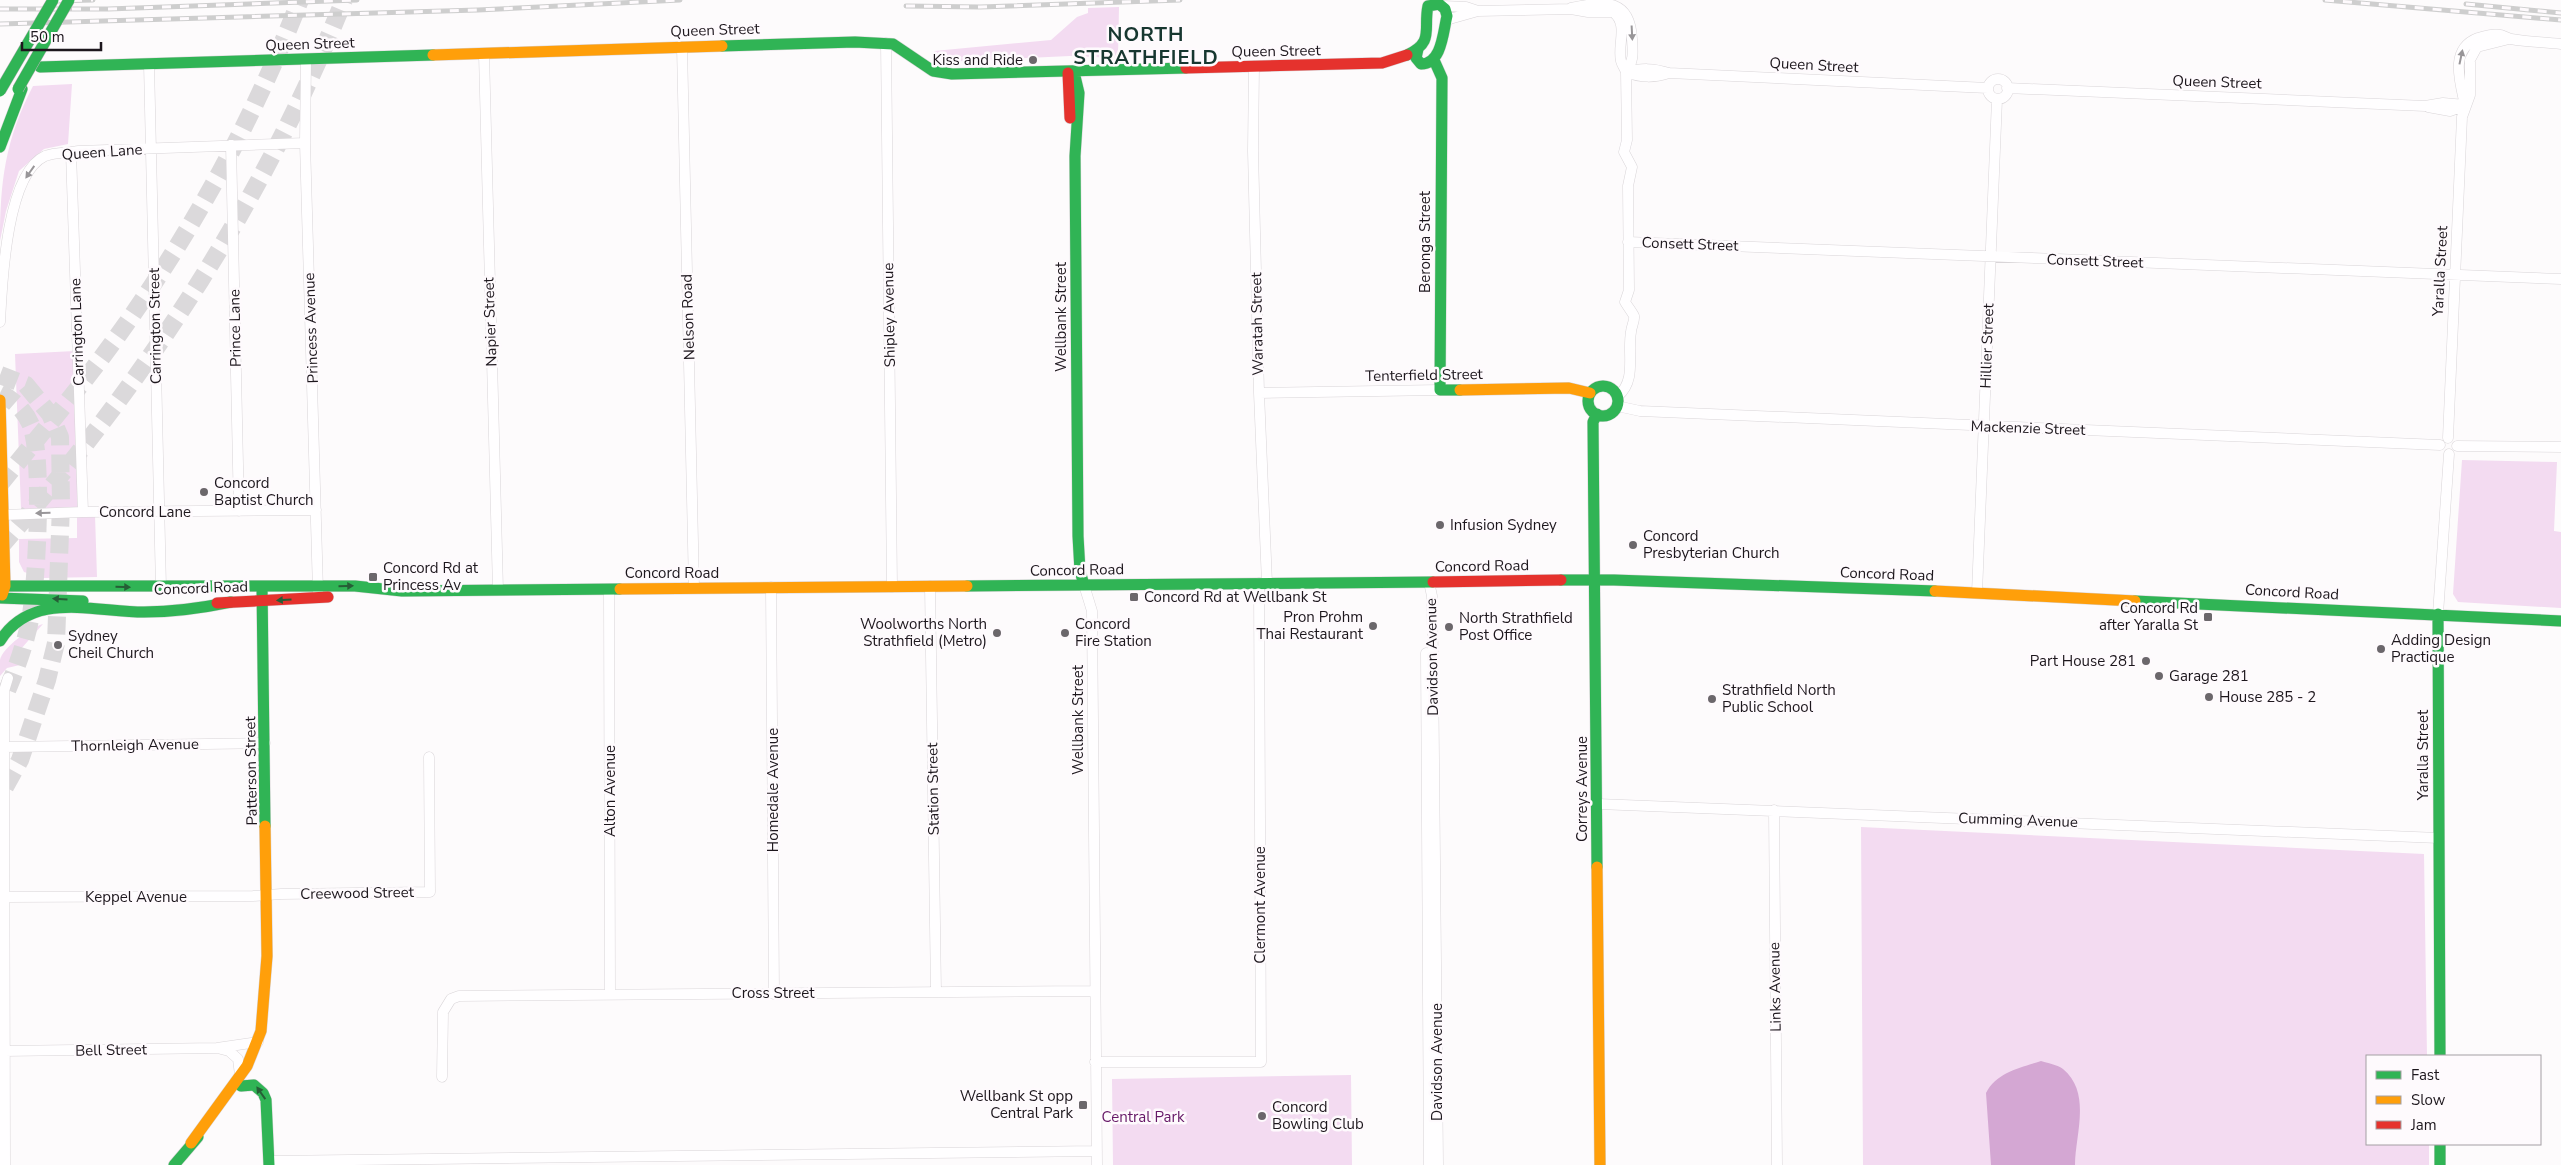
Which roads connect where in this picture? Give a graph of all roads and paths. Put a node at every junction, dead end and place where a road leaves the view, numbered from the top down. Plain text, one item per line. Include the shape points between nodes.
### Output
1 (53, 0) edge
2 (69, 0) edge
3 (1440, 4) edge
4 (1426, 5) edge
5 (1478, 11) junction
6 (1446, 20) junction
7 (886, 43) junction
8 (2561, 44) edge
9 (682, 47) junction
10 (1418, 49) junction
11 (484, 54) junction
12 (306, 59) junction
13 (1382, 63) junction
14 (1427, 63) junction
15 (149, 64) junction
16 (37, 65) junction
17 (1254, 66) junction
18 (1094, 71) junction
19 (1071, 72) junction
20 (1626, 72) junction
21 (1988, 88) junction
22 (2008, 88) junction
23 (20, 89) junction
24 (0, 91) edge
25 (1079, 93) junction
26 (1997, 99) junction
27 (2465, 105) junction
28 (0, 121) edge
29 (305, 143) junction
30 (231, 145) junction
31 (0, 147) edge
32 (150, 148) junction
33 (72, 152) junction
34 (1075, 156) junction
35 (1628, 242) junction
36 (1990, 257) junction
37 (2455, 276) junction
38 (2561, 279) edge
39 (0, 322) edge
40 (1440, 390) junction
41 (1259, 393) junction
42 (1590, 393) junction
43 (0, 400) edge
44 (1618, 401) junction
45 (1597, 414) junction
46 (1984, 426) junction
47 (2448, 438) junction
48 (2440, 445) junction
49 (2457, 446) junction
50 (2561, 447) edge
51 (2448, 454) junction
52 (316, 510) junction
53 (159, 511) junction
54 (239, 511) junction
55 (83, 512) junction
56 (3, 515) junction
57 (5, 571) junction
58 (1596, 580) junction
59 (1429, 582) junction
60 (1263, 583) junction
61 (1084, 584) junction
62 (22, 586) junction
63 (262, 586) junction
64 (930, 586) junction
65 (892, 587) junction
66 (161, 588) junction
67 (694, 588) junction
68 (771, 588) junction
69 (610, 589) junction
70 (498, 590) junction
71 (1, 592) edge
72 (318, 592) junction
73 (1977, 593) junction
74 (263, 601) junction
75 (231, 602) junction
76 (2438, 614) junction
77 (2561, 621) edge
78 (0, 641) edge
79 (8, 678) dead end
80 (265, 743) junction
81 (5, 746) junction
82 (428, 757) dead end
83 (1598, 804) junction
84 (1774, 810) junction
85 (2439, 838) junction
86 (267, 894) junction
87 (5, 897) junction
88 (268, 956) junction
89 (1095, 991) junction
90 (936, 992) junction
91 (610, 993) junction
92 (774, 994) junction
93 (2, 1002) edge
94 (258, 1042) junction
95 (217, 1048) junction
96 (4, 1051) junction
97 (2440, 1055) edge
98 (1095, 1062) junction
99 (442, 1077) dead end
100 (240, 1080) junction
101 (2, 1102) edge
102 (2440, 1145) edge
103 (1097, 1151) junction
104 (467, 1162) edge
105 (269, 1163) edge
106 (5, 1165) edge
107 (174, 1165) edge
108 (1097, 1165) edge
109 (1429, 1165) edge
110 (1438, 1165) edge
111 (1600, 1165) edge
112 (1777, 1165) edge
113 (2440, 1165) edge

1 - 24 main road, bridge
2 - 16 main road, bridge
3 - 4 main road
3 - 5 street via 1466,6
3 - 6 main road via 1447,12
4 - 10 main road via 1428,30
5 - 6 street
5 - 20 street via 1571,9 1617,16 1621,25 1621,61
6 - 14 main road via 1439,50
7 - 9 main road, Queen Street via 789,42
7 - 19 main road, Queen Street via 942,74
7 - 65 street, Shipley Avenue
8 - 27 street via 2509,39 2500,34 2469,42 2459,58
9 - 11 main road, Queen Street
9 - 67 street, Nelson Road
10 - 13 main road, Queen Street
10 - 14 main road, Beronga Street via 1416,58
11 - 12 main road, Queen Street
11 - 70 street, Napier Street
12 - 15 main road, Queen Street
12 - 29 street, Princess Avenue
13 - 14 main road, Queen Street via 1396,67
13 - 17 main road, Queen Street
14 - 40 main road, Beronga Street via 1440,67 1442,95
15 - 16 main road, Queen Street
15 - 32 street, Carrington Street
16 - 23 main road, bridge
17 - 18 main road, Queen Street
17 - 41 street, Waratah Street
18 - 19 main road, Queen Street
18 - 25 main road
19 - 25 main road, Wellbank Street
19 - 34 main road, Wellbank Street
20 - 21 street, Queen Street via 1656,69 1669,73
20 - 35 street via 1627,140 1624,152 1632,167 1628,186
21 - 22 street via 1993,80 1999,79
21 - 26 street via 1989,94
22 - 26 street via 2005,96
22 - 27 street, Queen Street via 2425,106 2450,112
23 - 28 main road
23 - 31 main road
25 - 34 main road, Wellbank Street
26 - 36 street, Hillier Street
27 - 37 street, Yaralla Street
29 - 30 street, Queen Lane
29 - 52 street, Princess Avenue
30 - 32 street, Queen Lane
30 - 54 street, Prince Lane
32 - 33 street, Queen Lane
32 - 53 street, Carrington Street
33 -> 39 street, Queen Lane via 45,156 32,167 20,188 5,254
33 - 55 street, Carrington Lane
34 - 61 main road, Wellbank Street via 1078,536
35 - 36 street, Consett Street
35 - 44 street via 1625,302 1634,320 1630,332 1627,386
36 - 37 street, Consett Street
36 - 46 street, Hillier Street
37 - 38 street, Consett Street
37 - 47 street, Yaralla Street
40 - 41 street, Tenterfield Street
40 - 42 main road, Tenterfield Street via 1569,388
41 - 60 street, Waratah Street
42 - 44 main road via 1602,385 1612,388
42 - 45 main road via 1590,408
43 - 56 main road
44 - 45 main road via 1611,414
44 - 46 street, Mackenzie Street via 1640,412
45 - 58 main road, Correys Avenue via 1594,422
46 - 48 street, Mackenzie Street
46 - 73 street, Hillier Street
47 - 48 street
47 - 49 street
48 - 51 street via 2442,452
49 - 50 street
49 - 51 street
51 - 76 street, Yaralla Street
52 - 54 street, Concord Lane
52 - 72 street, Princess Avenue
53 - 54 street, Concord Lane
53 - 55 street, Concord Lane
53 - 66 street, Carrington Street
55 -> 56 street, Concord Lane
56 - 57 main road
57 - 62 main road via 14,584
57 - 71 main road
58 - 59 main road, Concord Road
58 - 73 main road, Concord Road
58 - 83 main road, Correys Avenue
59 - 60 main road, Concord Road
59 - 109 street, Davidson Avenue via 1426,730
59 - 110 street, Davidson Avenue via 1433,651
60 - 61 main road, Concord Road
60 - 98 street, Clermont Avenue via 1261,1062
61 - 64 main road, Concord Road
61 - 89 street, Wellbank Street via 1092,611
62 -> 66 main road, Concord Road
62 - 71 main road, Concord Road
63 - 66 main road, Concord Road
63 - 72 main road, Concord Road
63 - 74 main road, Patterson Street
64 - 65 main road, Concord Road
64 - 90 street, Station Street
65 - 68 main road, Concord Road
67 - 68 main road, Concord Road
67 - 69 main road, Concord Road
68 - 92 street, Homedale Avenue
69 - 70 main road, Concord Road
69 - 91 street, Alton Avenue
70 - 72 main road, Concord Road via 402,591 355,586
75 -> 71 main road, Concord Road via 132,605
72 -> 74 main road, Concord Road
73 - 76 main road, Concord Road
74 - 75 main road, Concord Road
74 - 80 main road, Patterson Street
75 - 78 main road via 163,612 37,611 17,619
76 - 77 main road, Concord Road
76 - 85 main road, Yaralla Street
79 - 81 street via 4,691
80 - 81 street, Thornleigh Avenue
80 - 86 main road, Patterson Street
81 - 87 street
82 - 86 street, Creewood Street via 430,892
83 - 84 street, Cumming Avenue
83 - 111 main road, Correys Avenue
84 - 85 street, Cumming Avenue
84 - 112 street, Links Avenue
85 - 97 main road, Yaralla Street
86 - 87 street, Keppel Avenue
86 - 88 main road, Patterson Street
87 - 93 street
88 - 94 main road, Patterson Street via 264,1015
88 - 100 main road, Patterson Street via 272,988 268,1037 260,1059
89 - 90 street, Cross Street
89 - 98 street, Wellbank Street
90 - 92 street, Cross Street
91 - 92 street, Cross Street
91 - 99 street, Cross Street via 459,996 451,999 443,1012
93 - 96 street
94 - 95 street, Bell Street
94 - 100 main road, Patterson Street
95 - 96 street, Bell Street
95 - 100 street, Bell Street via 229,1051 238,1059
96 - 101 street
98 - 103 street, Wellbank Street
105 -> 100 main road via 268,1109 259,1088
100 - 107 main road
101 - 106 street
102 - 113 main road
103 - 104 street
103 - 108 street, Wellbank Street
104 - 105 street

